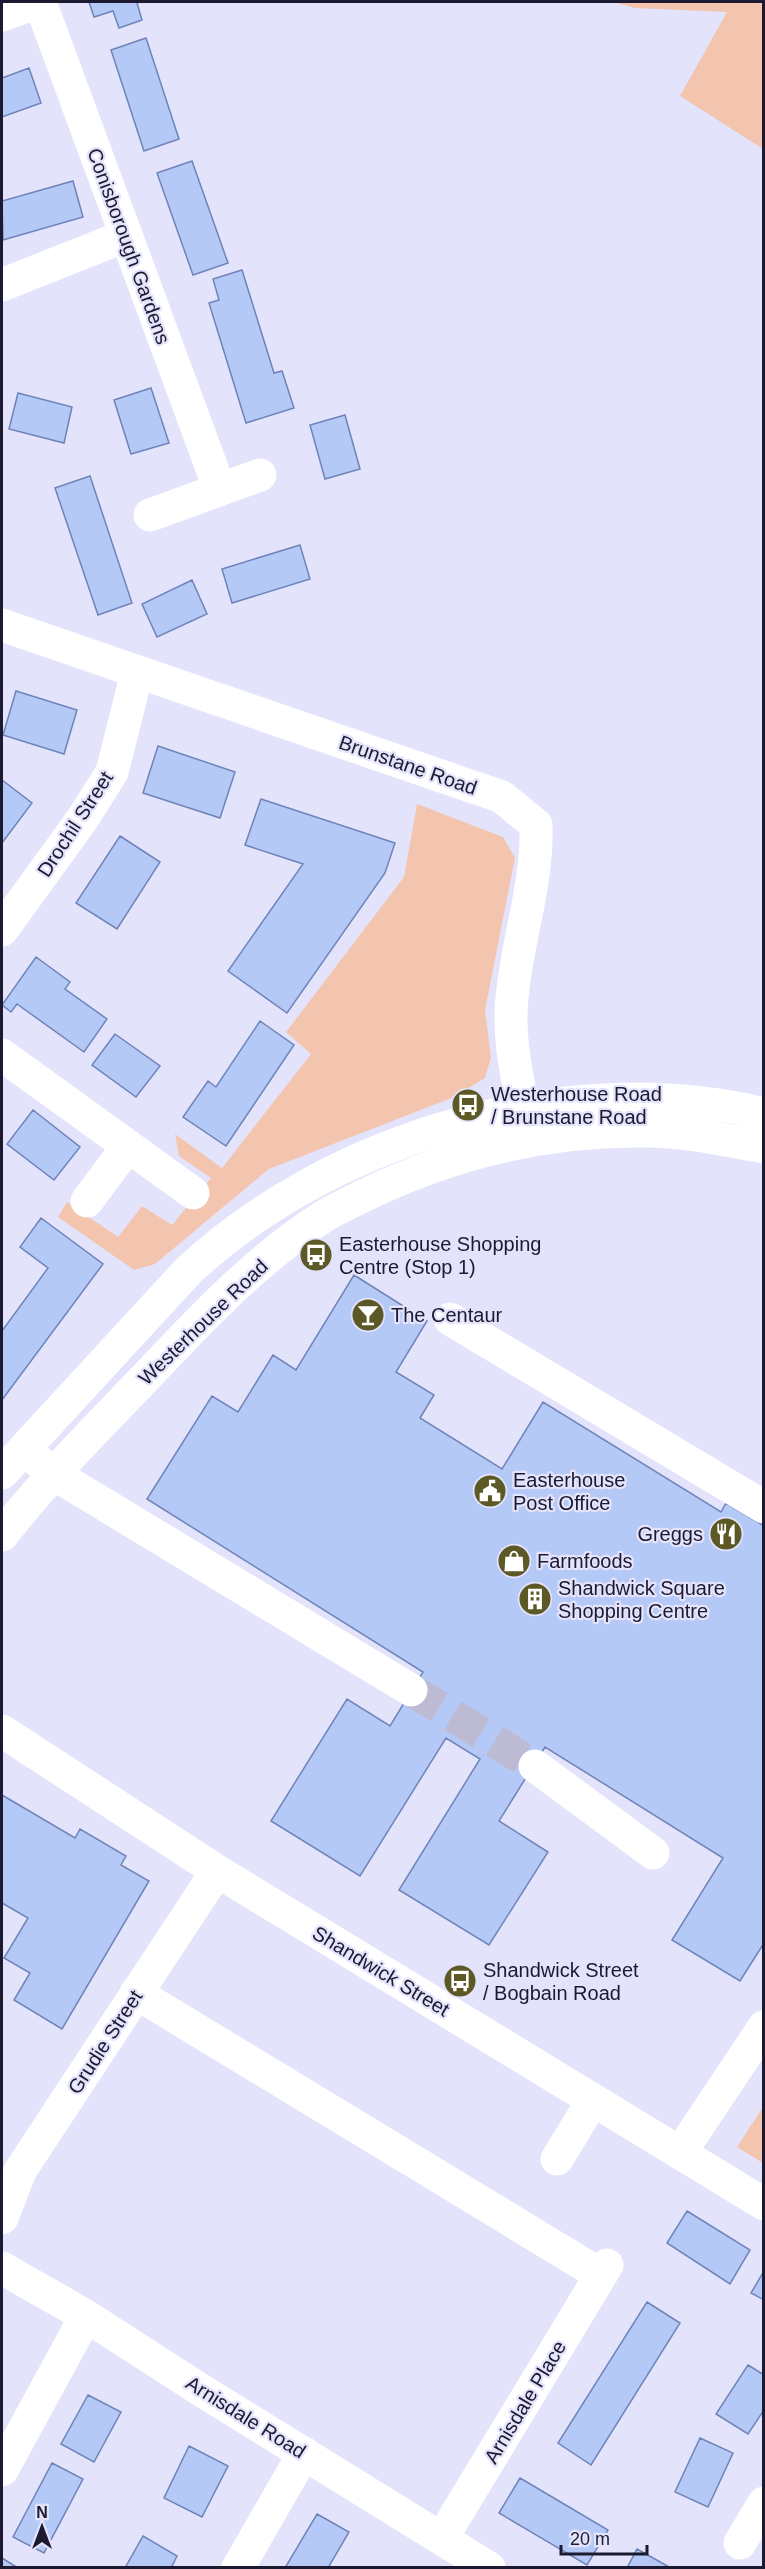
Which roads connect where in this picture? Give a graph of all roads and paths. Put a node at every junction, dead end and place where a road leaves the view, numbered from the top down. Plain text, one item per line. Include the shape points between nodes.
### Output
1 (39, 2) edge
2 (2, 15) edge
3 (125, 236) junction
4 (2, 285) edge
5 (260, 475) dead end
6 (220, 490) junction
7 (150, 515) dead end
8 (2, 625) edge
9 (137, 673) junction
10 (2, 930) edge
11 (2, 1055) edge
12 (523, 1108) junction
13 (764, 1114) edge
14 (128, 1146) junction
15 (764, 1147) edge
16 (194, 1193) dead end
17 (87, 1201) dead end
18 (450, 1318) dead end
19 (25, 1449) junction
20 (2, 1473) edge
21 (54, 1474) junction
22 (764, 1507) edge
23 (6, 1518) edge
24 (411, 1690) tunnel mouth
25 (2, 1731) edge
26 (535, 1766) tunnel mouth
27 (653, 1853) dead end
28 (217, 1871) junction
29 (136, 1993) junction
30 (764, 2027) edge
31 (593, 2100) junction
32 (680, 2153) junction
33 (556, 2159) dead end
34 (11, 2164) edge
35 (764, 2204) edge
36 (2, 2218) edge
37 (2, 2268) edge
38 (86, 2316) junction
39 (304, 2453) junction
40 (2, 2470) edge
41 (764, 2503) edge
42 (442, 2538) junction
43 (740, 2543) dead end
44 (238, 2568) edge
45 (489, 2568) edge

1 - 2 street
1 - 3 street, Conisborough Gardens
3 - 4 street
3 - 6 street, Conisborough Gardens
5 - 6 street
6 - 7 street
8 - 9 street, Brunstane Road
9 - 10 street, Drochil Street via 112,772
9 - 12 street, Brunstane Road via 502,797 536,825 536,866 512,998 511,1041
11 - 14 street
12 - 13 street, Westerhouse Road via 591,1100 667,1099
12 - 19 street, Westerhouse Road via 418,1136 351,1162 280,1199 188,1271
14 - 16 street
14 - 17 street
15 - 21 street, Westerhouse Road via 647,1131 604,1132 506,1143 405,1176 327,1214 259,1265 219,1300
18 - 22 street
19 - 20 street, Westerhouse Road
19 - 21 street
21 - 23 street, Westerhouse Road
21 - 24 street
25 - 28 street, Shandwick Street
26 - 27 street
28 - 29 street, Grudie Street
28 - 31 street, Shandwick Street
29 - 34 street, Grudie Street
29 - 42 street, Arnisdale Place via 604,2270
30 - 32 street
31 - 32 street, Shandwick Street
31 - 33 street
32 - 35 street, Shandwick Street
34 - 36 street, Grudie Street
37 - 38 street, Arnisdale Road
38 - 39 street, Arnisdale Road
38 - 40 street
39 - 42 street, Arnisdale Road
39 - 44 street
41 - 43 street
42 - 45 street, Arnisdale Road

